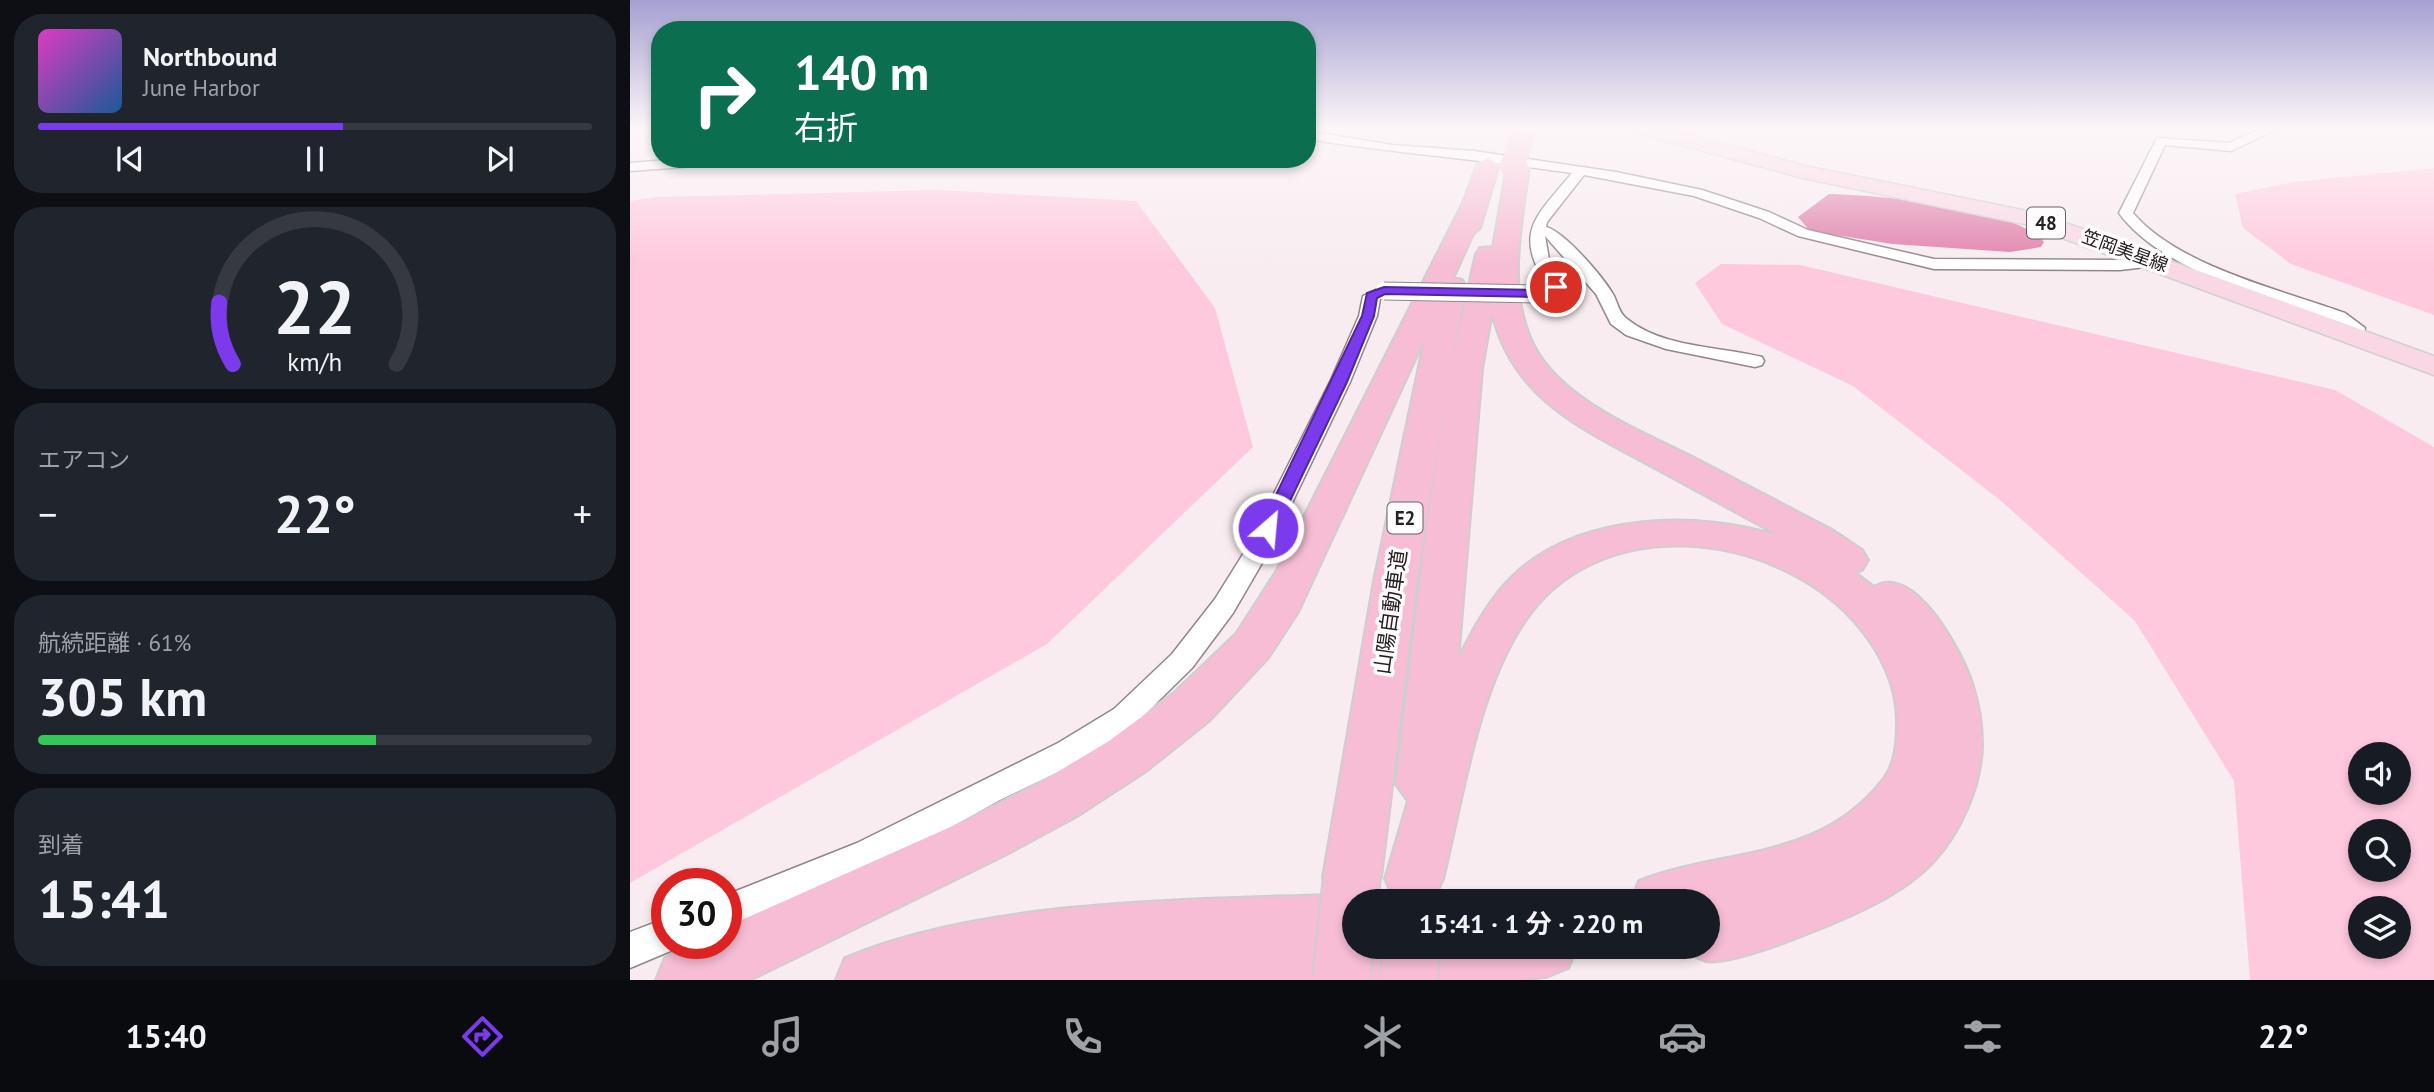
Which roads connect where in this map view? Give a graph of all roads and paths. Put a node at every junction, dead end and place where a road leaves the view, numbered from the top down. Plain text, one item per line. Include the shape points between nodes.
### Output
1 (1497, 175) edge
2 (1500, 175) edge
3 (1503, 175) edge
4 (1506, 175) edge
5 (1578, 175) edge
6 (1601, 175) edge
7 (1817, 175) edge
8 (2145, 175) edge
9 (1536, 229) junction
10 (2154, 261) junction
11 (2355, 337) junction
12 (1755, 361) dead end
13 (2434, 366) edge
14 (1354, 889) edge
15 (1414, 889) edge
16 (1414, 889) edge
17 (1715, 889) edge
18 (1342, 902) edge
19 (742, 906) edge
20 (1720, 930) edge
21 (651, 941) edge
22 (630, 950) edge
23 (1344, 959) edge
24 (1384, 959) edge
25 (1410, 959) edge
26 (687, 980) edge
27 (867, 980) edge
28 (1017, 980) edge
29 (1341, 980) edge
30 (1409, 980) edge

1 - 26 highway via 1296,575 1254,644 1183,716 1103,776 991,836
2 - 14 highway, 山陽自動車道 / E2 via 1433,368 1404,526
3 - 15 highway, E2 via 1466,369 1445,540
4 - 20 highway via 1507,317 1524,358 1555,392 1587,417 1818,539 1860,569 1908,614 1928,640 1953,690 1959,735 1944,799 1915,843 1860,881 1801,908
5 - 9 street
6 - 10 street via 1697,193 1803,233 1909,260 1959,266
7 - 10 main road, 笠岡美星線 / 48 via 1999,210
8 - 11 street via 2126,213 2132,225 2183,257 2339,317 2356,328
9 - 12 street via 1552,234 1604,294 1620,323 1672,344
9 - 19 street, bridge via 1542,265 1556,287 1550,292 1384,291 1372,296 1340,382 1257,551 1182,661 1124,717 1069,752 869,854
10 - 11 main road, 笠岡美星線 / 48
11 - 13 main road, 笠岡美星線 / 48
16 - 17 highway via 1459,721 1493,630 1528,586 1576,555 1644,535 1696,534 1765,546 1805,561 1843,585 1875,614 1900,648 1916,688 1924,734 1913,777 1883,818 1840,849 1784,874
18 - 27 highway via 1213,927 1066,939 915,965
21 - 22 street
23 - 29 highway, 山陽自動車道 / E2, bridge
24 - 28 highway via 1056,971
25 - 30 highway, bridge

